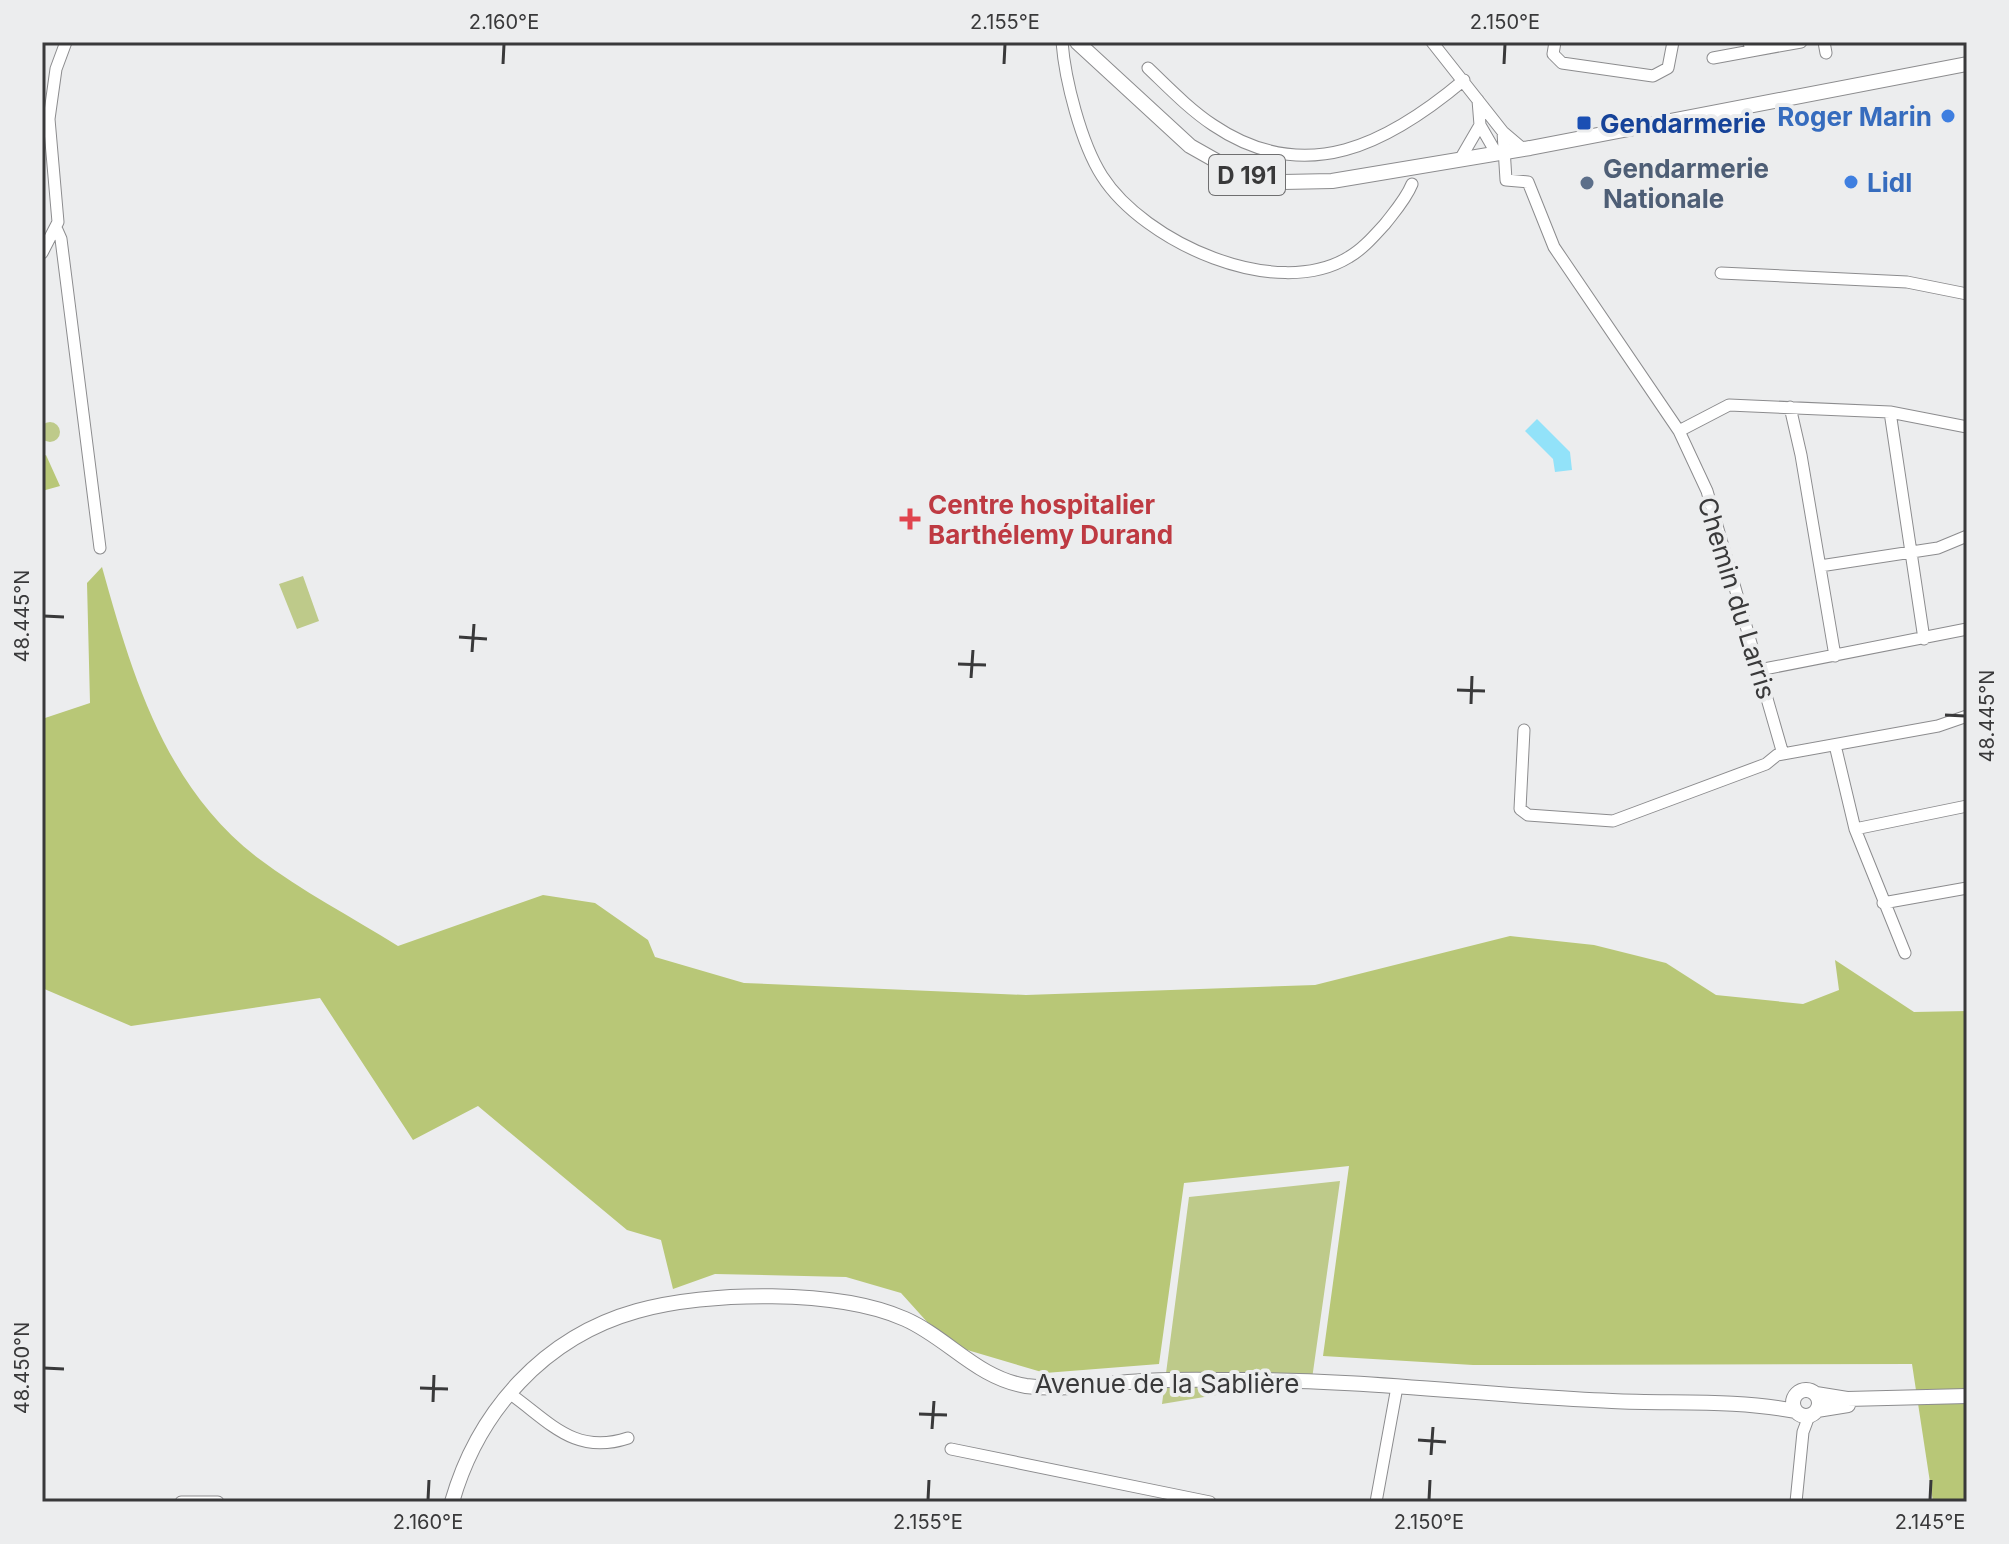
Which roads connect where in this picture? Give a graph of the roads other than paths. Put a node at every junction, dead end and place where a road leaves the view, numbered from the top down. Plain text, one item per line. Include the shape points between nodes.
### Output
1 (66, 42) edge
2 (1062, 42) edge
3 (1077, 42) edge
4 (1432, 42) edge
5 (1555, 42) edge
6 (1673, 42) edge
7 (1801, 42) edge
8 (1750, 47) edge
9 (1713, 58) dead end
10 (1967, 64) edge
11 (1148, 68) dead end
12 (1936, 69) junction
13 (1967, 73) edge
14 (1464, 80) junction
15 (1478, 99) junction
16 (1480, 125) junction
17 (1503, 132) junction
18 (1523, 149) junction
19 (1500, 151) junction
20 (1462, 156) junction
21 (1412, 184) dead end
22 (57, 230) junction
23 (42, 253) edge
24 (1721, 273) dead end
25 (1967, 294) edge
26 (1790, 407) junction
27 (1890, 412) junction
28 (1967, 427) edge
29 (1679, 431) junction
30 (1967, 536) edge
31 (100, 548) dead end
32 (1910, 552) junction
33 (1820, 566) junction
34 (1967, 629) edge
35 (1924, 639) junction
36 (1835, 656) junction
37 (1759, 670) junction
38 (1967, 716) edge
39 (1524, 730) dead end
40 (1835, 745) junction
41 (1783, 754) junction
42 (1967, 806) edge
43 (1855, 829) junction
44 (1967, 888) edge
45 (1883, 903) junction
46 (1905, 953) dead end
47 (1397, 1387) junction
48 (509, 1393) junction
49 (1816, 1394) junction
50 (1967, 1396) edge
51 (1967, 1404) edge
52 (1803, 1409) junction
53 (628, 1438) dead end
54 (951, 1449) dead end
55 (181, 1502) edge
56 (218, 1502) edge
57 (452, 1502) edge
58 (1210, 1502) edge
59 (1376, 1502) edge
60 (1796, 1502) edge

1 - 22 street via 49,119
2 - 21 street via 1072,96 1101,175 1175,242 1212,258 1276,272 1328,266 1368,243
3 - 20 main road, D 191 via 1190,146 1236,172 1260,179 1332,181
4 - 14 street
5 - 6 street via 1553,54 1562,63 1653,76 1668,68
7 - 8 street
8 - 9 street
10 - 12 main road, D 191
11 - 14 street via 1193,111 1237,139 1265,149 1314,154 1380,140 1422,115
12 - 13 street
12 - 18 main road, D 191
14 - 15 street
15 - 16 street
15 - 17 street
16 - 19 street
16 - 20 street
17 - 18 street
17 - 19 street
18 - 19 main road, D 191
19 - 20 main road, D 191
19 - 29 street, Chemin du Larris via 1506,180 1528,182 1554,247
22 - 23 street
22 - 31 street
24 - 25 street via 1907,282
26 - 27 street
26 - 29 street via 1729,405
26 - 33 street
27 - 28 street
27 - 32 street
29 - 37 street, Chemin du Larris via 1709,498
30 - 32 street
32 - 33 street
32 - 35 street
33 - 36 street
34 - 35 street
35 - 36 street
36 - 37 street
37 - 41 street, Chemin du Larris
38 - 40 street
39 - 41 street via 1520,809 1528,815 1603,823
40 - 41 street
40 - 43 street
42 - 43 street
43 - 45 street
44 - 45 street
45 - 46 street
47 - 48 main road, Avenue de la Sablière via 1265,1379 1024,1385 975,1367 903,1318 838,1303 758,1296 676,1302 613,1319 551,1353
47 - 52 main road, Avenue de la Sablière
47 - 59 street
48 - 53 street via 560,1433 607,1445
48 - 57 main road, Avenue de la Sablière via 472,1446
49 - 50 main road via 1847,1399
49 - 52 main road via 1819,1402
49 - 52 main road via 1804,1389
51 - 52 main road
52 - 60 street
54 - 58 street
55 - 56 street

